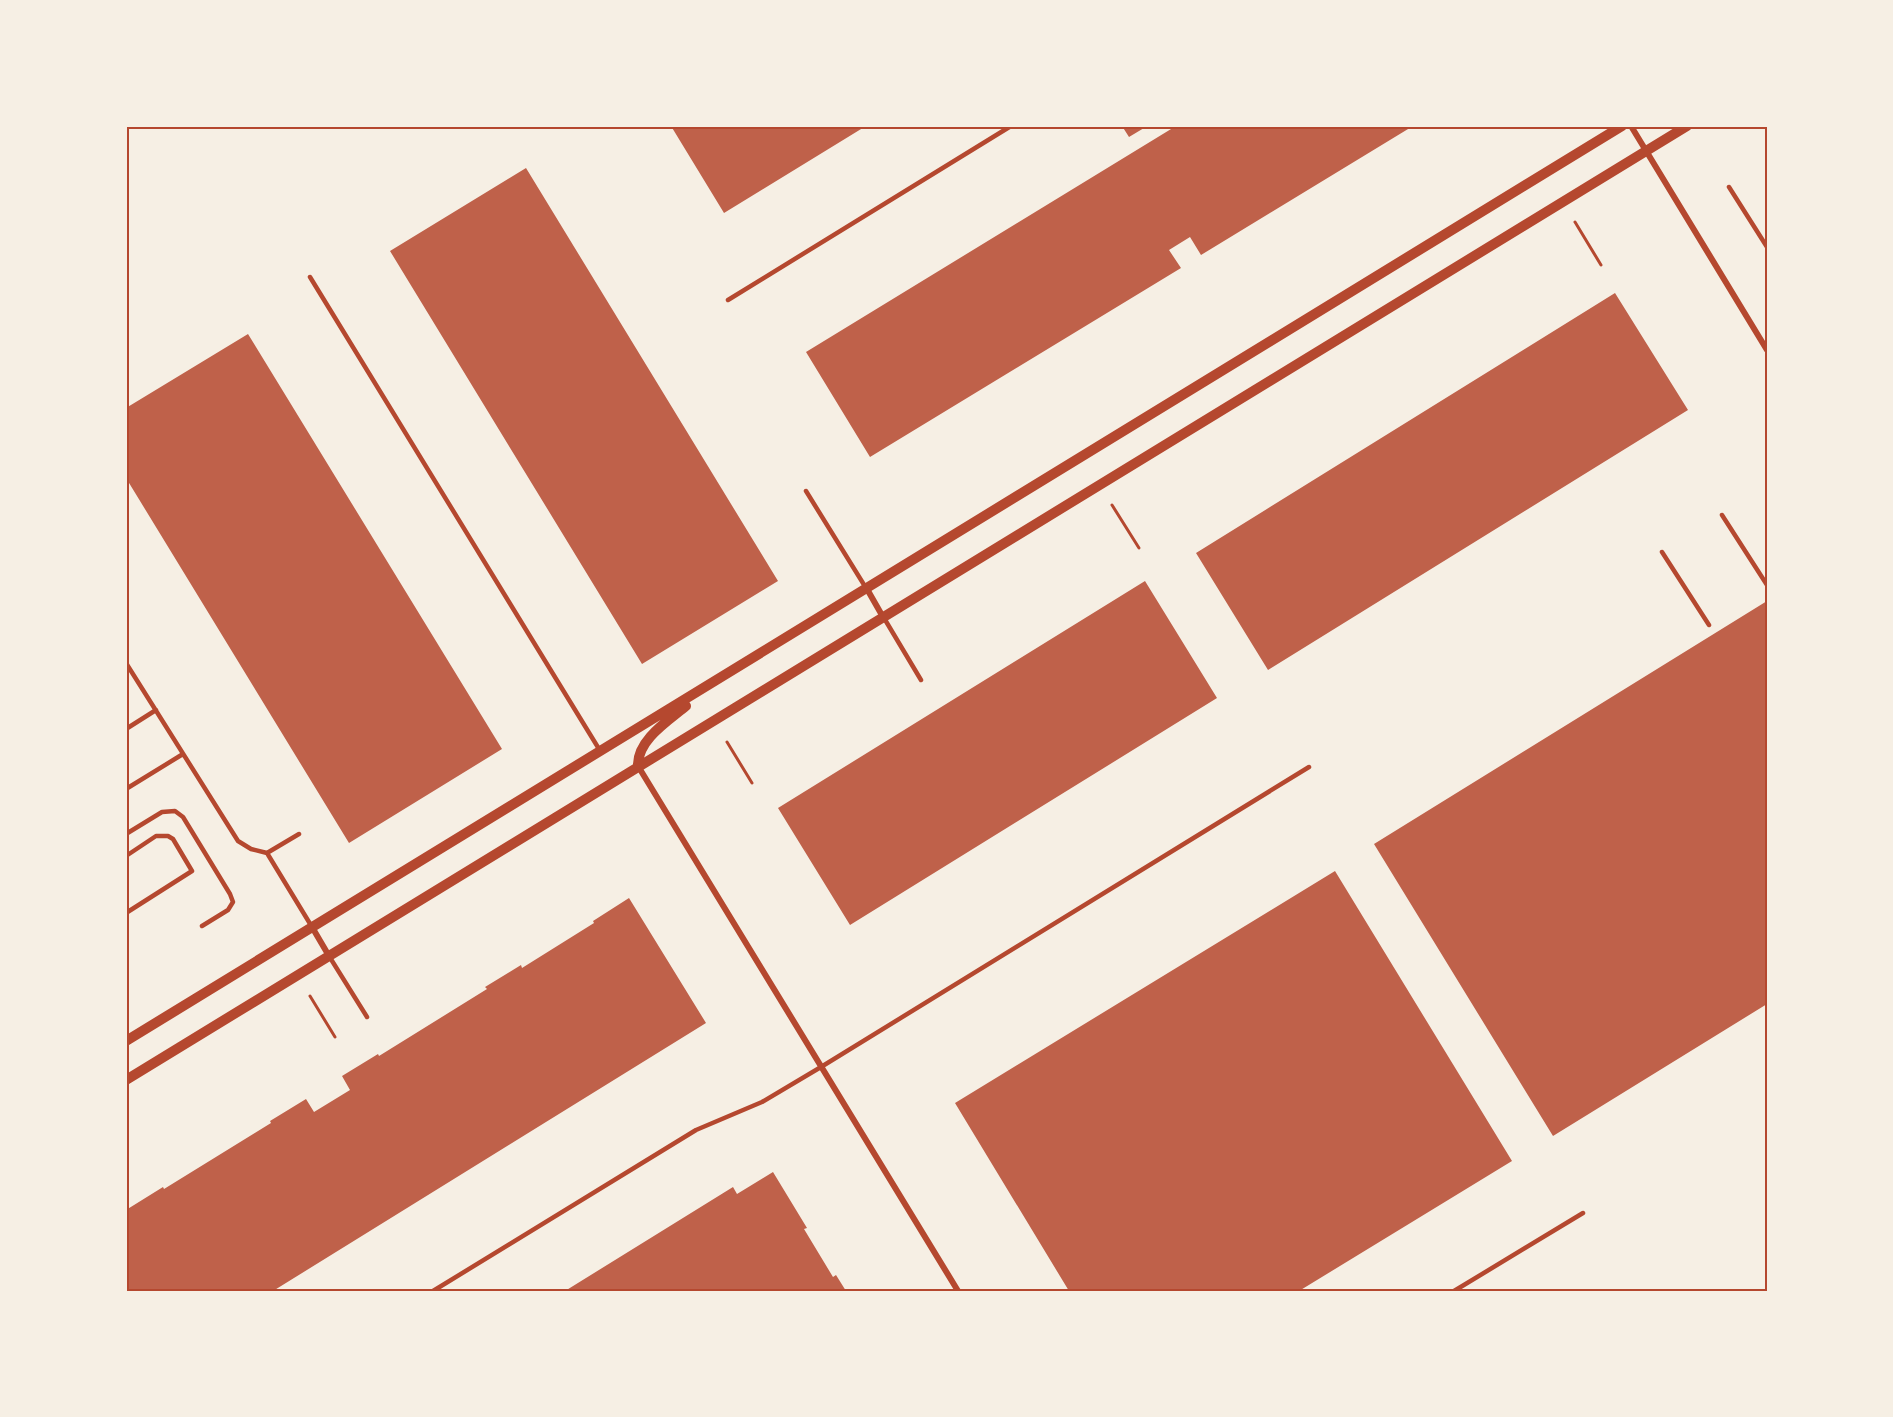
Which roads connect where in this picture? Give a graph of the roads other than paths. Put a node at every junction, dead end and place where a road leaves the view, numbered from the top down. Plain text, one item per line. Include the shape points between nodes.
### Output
1 (1011, 126) edge
2 (1622, 126) edge
3 (1631, 126) edge
4 (1687, 126) edge
5 (1646, 151) junction
6 (1729, 187) dead end
7 (1767, 247) edge
8 (310, 277) dead end
9 (728, 300) dead end
10 (1767, 350) edge
11 (806, 491) dead end
12 (1722, 515) dead end
13 (1662, 552) dead end
14 (1767, 585) edge
15 (867, 589) junction
16 (883, 617) junction
17 (1709, 625) dead end
18 (126, 663) edge
19 (921, 680) dead end
20 (711, 685) junction
21 (156, 710) junction
22 (126, 729) edge
23 (601, 752) junction
24 (183, 754) junction
25 (638, 766) junction
26 (1309, 767) dead end
27 (126, 789) edge
28 (126, 834) edge
29 (299, 834) dead end
30 (267, 853) junction
31 (126, 856) edge
32 (126, 913) edge
33 (202, 926) dead end
34 (312, 927) junction
35 (329, 956) junction
36 (367, 1017) dead end
37 (126, 1041) edge
38 (821, 1067) junction
39 (126, 1080) edge
40 (1582, 1213) dead end
41 (432, 1291) edge
42 (958, 1291) edge
43 (1454, 1291) edge

1 - 9 lane
2 - 15 street
3 - 5 street
4 - 5 street
5 - 10 street
5 - 16 street
6 - 7 lane
8 - 23 lane
11 - 15 lane
12 - 14 lane
13 - 17 lane
15 - 16 street
15 - 20 street
16 - 19 lane
16 - 25 street
18 - 21 lane
20 - 23 street
20 - 25 street via 649,739 640,752
21 - 22 lane
21 - 24 lane
23 - 34 street
24 - 27 lane
24 - 30 lane via 238,841
25 - 35 street
25 - 38 street
26 - 38 lane
28 - 33 lane via 162,812 175,811 183,817 233,902 228,910
29 - 30 lane
30 - 34 lane
31 - 32 lane via 156,836 168,836 192,872
34 - 35 street
34 - 37 street
35 - 36 lane
35 - 39 street
38 - 41 lane via 762,1102 696,1130
38 - 42 street
40 - 43 lane

